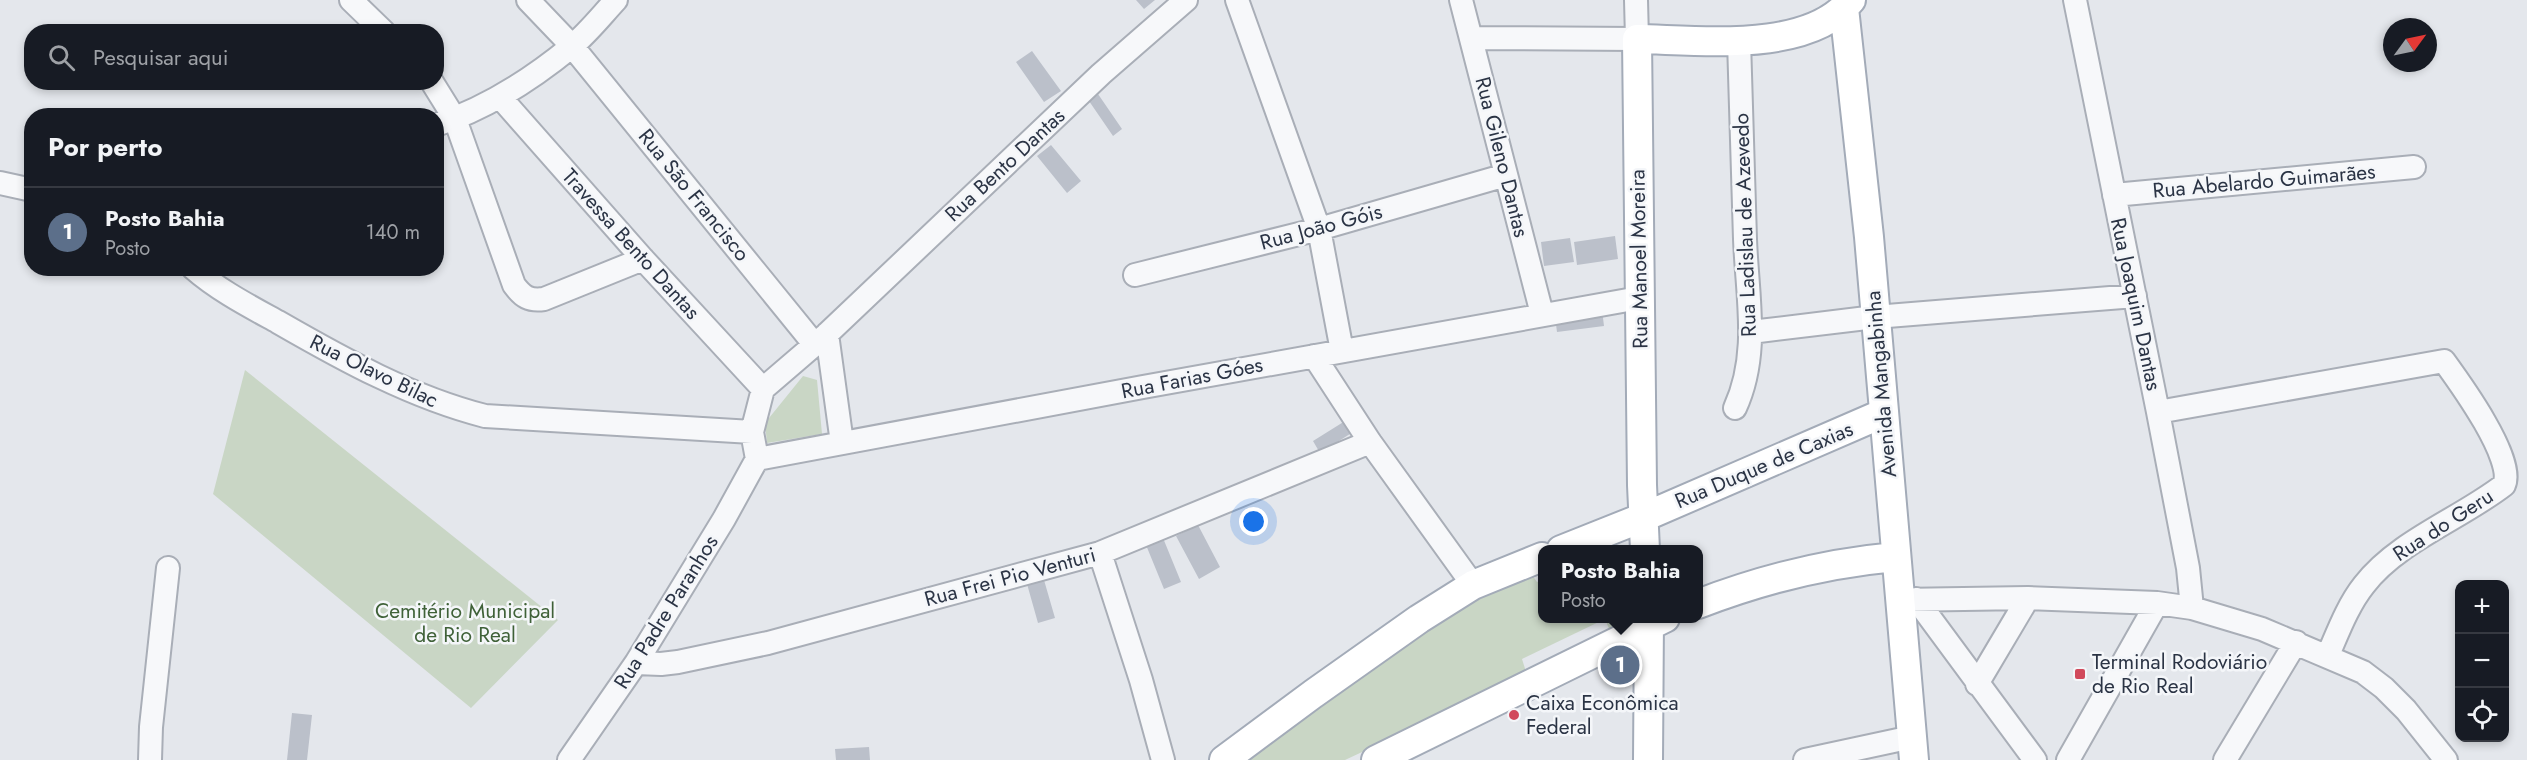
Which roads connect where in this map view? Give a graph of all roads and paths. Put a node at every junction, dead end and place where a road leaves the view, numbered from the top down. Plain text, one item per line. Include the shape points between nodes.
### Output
1 (351, 0) edge
2 (528, 0) edge
3 (616, 0) edge
4 (1186, 0) edge
5 (1237, 0) edge
6 (1461, 0) edge
7 (1636, 0) edge
8 (2075, 0) edge
9 (1847, 4) edge
10 (376, 24) edge
11 (1472, 38) junction
12 (1637, 39) junction
13 (1739, 41) junction
14 (572, 46) junction
15 (435, 90) edge
16 (500, 97) junction
17 (441, 108) edge
18 (446, 122) edge
19 (2415, 167) dead end
20 (1506, 175) junction
21 (0, 183) edge
22 (24, 188) edge
23 (2114, 195) junction
24 (1319, 229) junction
25 (643, 259) junction
26 (1135, 275) dead end
27 (205, 276) edge
28 (2135, 296) junction
29 (1639, 298) junction
30 (1542, 314) junction
31 (1875, 317) junction
32 (1751, 332) junction
33 (821, 339) junction
34 (1342, 351) junction
35 (1314, 356) junction
36 (763, 389) junction
37 (1735, 408) dead end
38 (2158, 412) junction
39 (1884, 413) junction
40 (752, 432) junction
41 (1370, 442) junction
42 (842, 443) junction
43 (758, 459) junction
44 (1644, 518) junction
45 (1572, 545) edge
46 (1645, 545) edge
47 (1100, 553) junction
48 (1895, 557) junction
49 (1538, 559) edge
50 (168, 568) dead end
51 (1473, 585) junction
52 (2028, 597) junction
53 (1908, 599) junction
54 (1703, 603) edge
55 (2157, 603) junction
56 (2192, 608) junction
57 (1650, 623) edge
58 (1654, 623) edge
59 (2296, 642) junction
60 (2328, 655) junction
61 (636, 663) junction
62 (1977, 684) junction
63 (1913, 748) edge
64 (150, 760) edge
65 (569, 760) edge
66 (1163, 760) edge
67 (1224, 760) edge
68 (1376, 760) edge
69 (1648, 760) edge
70 (1805, 760) edge
71 (2036, 760) edge
72 (2068, 760) edge
73 (2226, 760) edge
74 (2446, 760) edge

1 - 10 street
2 - 14 street, Rua São Francisco
3 - 14 street
4 - 33 street, Rua Bento Dantas via 1101,74
5 - 24 street
6 - 11 street, Rua Gileno Dantas
7 - 12 street, Rua Manoel Moreira
8 - 23 street, Rua Joaquim Dantas
9 - 13 main road via 1822,22 1789,35
9 - 31 main road, Avenida Mangabinha
11 - 12 street
11 - 20 street, Rua Gileno Dantas
12 - 13 main road
12 - 29 main road, Rua Manoel Moreira
13 - 32 street, Rua Ladislau de Azevedo
14 - 16 street
14 - 33 street, Rua São Francisco
15 - 17 street
16 - 18 street
16 - 25 street, Travessa Bento Dantas
18 - 25 street via 522,296 544,299
19 - 23 street, Rua Abelardo Guimarães
20 - 24 street, Rua João Góis
20 - 30 street, Rua Gileno Dantas
21 - 22 street
23 - 28 street, Rua Joaquim Dantas
24 - 26 street, Rua João Góis
24 - 34 street
25 - 36 street, Travessa Bento Dantas
27 - 40 street, Rua Olavo Bilac via 326,350 412,393 450,407 485,416
28 - 31 street
28 - 38 street, Rua Joaquim Dantas
29 - 30 street, Rua Farias Góes
29 - 44 main road, Rua Manoel Moreira
30 - 34 street, Rua Farias Góes
31 - 32 street
31 - 39 main road, Avenida Mangabinha
32 - 37 street, Rua Ladislau de Azevedo via 1747,369
33 - 36 street, Rua Bento Dantas
33 - 42 street
34 - 35 street, Rua Farias Góes
35 - 41 street
35 - 42 street, Rua Farias Góes
36 - 40 street
38 - 56 street, Rua Joaquim Dantas
38 - 60 street, Rua do Geru via 2444,361 2463,387 2495,445 2506,472 2504,485 2379,569 2363,585
39 - 44 main road, Rua Duque de Caxias
39 - 48 main road, Avenida Mangabinha
40 - 43 street
41 - 47 street, Rua Frei Pio Venturi
41 - 51 street
42 - 43 street, Rua Farias Góes
43 - 61 street, Rua Padre Paranhos
44 - 45 main road, Rua Duque de Caxias
44 - 46 main road, Rua Manoel Moreira
47 - 61 street, Rua Frei Pio Venturi via 768,643 678,662
47 - 66 street
48 - 53 main road, Avenida Mangabinha
48 - 54 main road via 1827,567
49 - 51 main road
50 - 64 street
51 - 67 main road via 1332,680
52 - 53 street
52 - 55 street
52 - 62 street
53 - 62 street
53 - 63 main road, Avenida Mangabinha
55 - 56 street
55 - 72 street
56 - 59 street
57 - 68 main road
58 - 69 main road
59 - 60 street
59 - 73 street
60 - 74 street via 2363,672 2384,688
61 - 65 street, Rua Padre Paranhos
62 - 71 street
63 - 70 street

